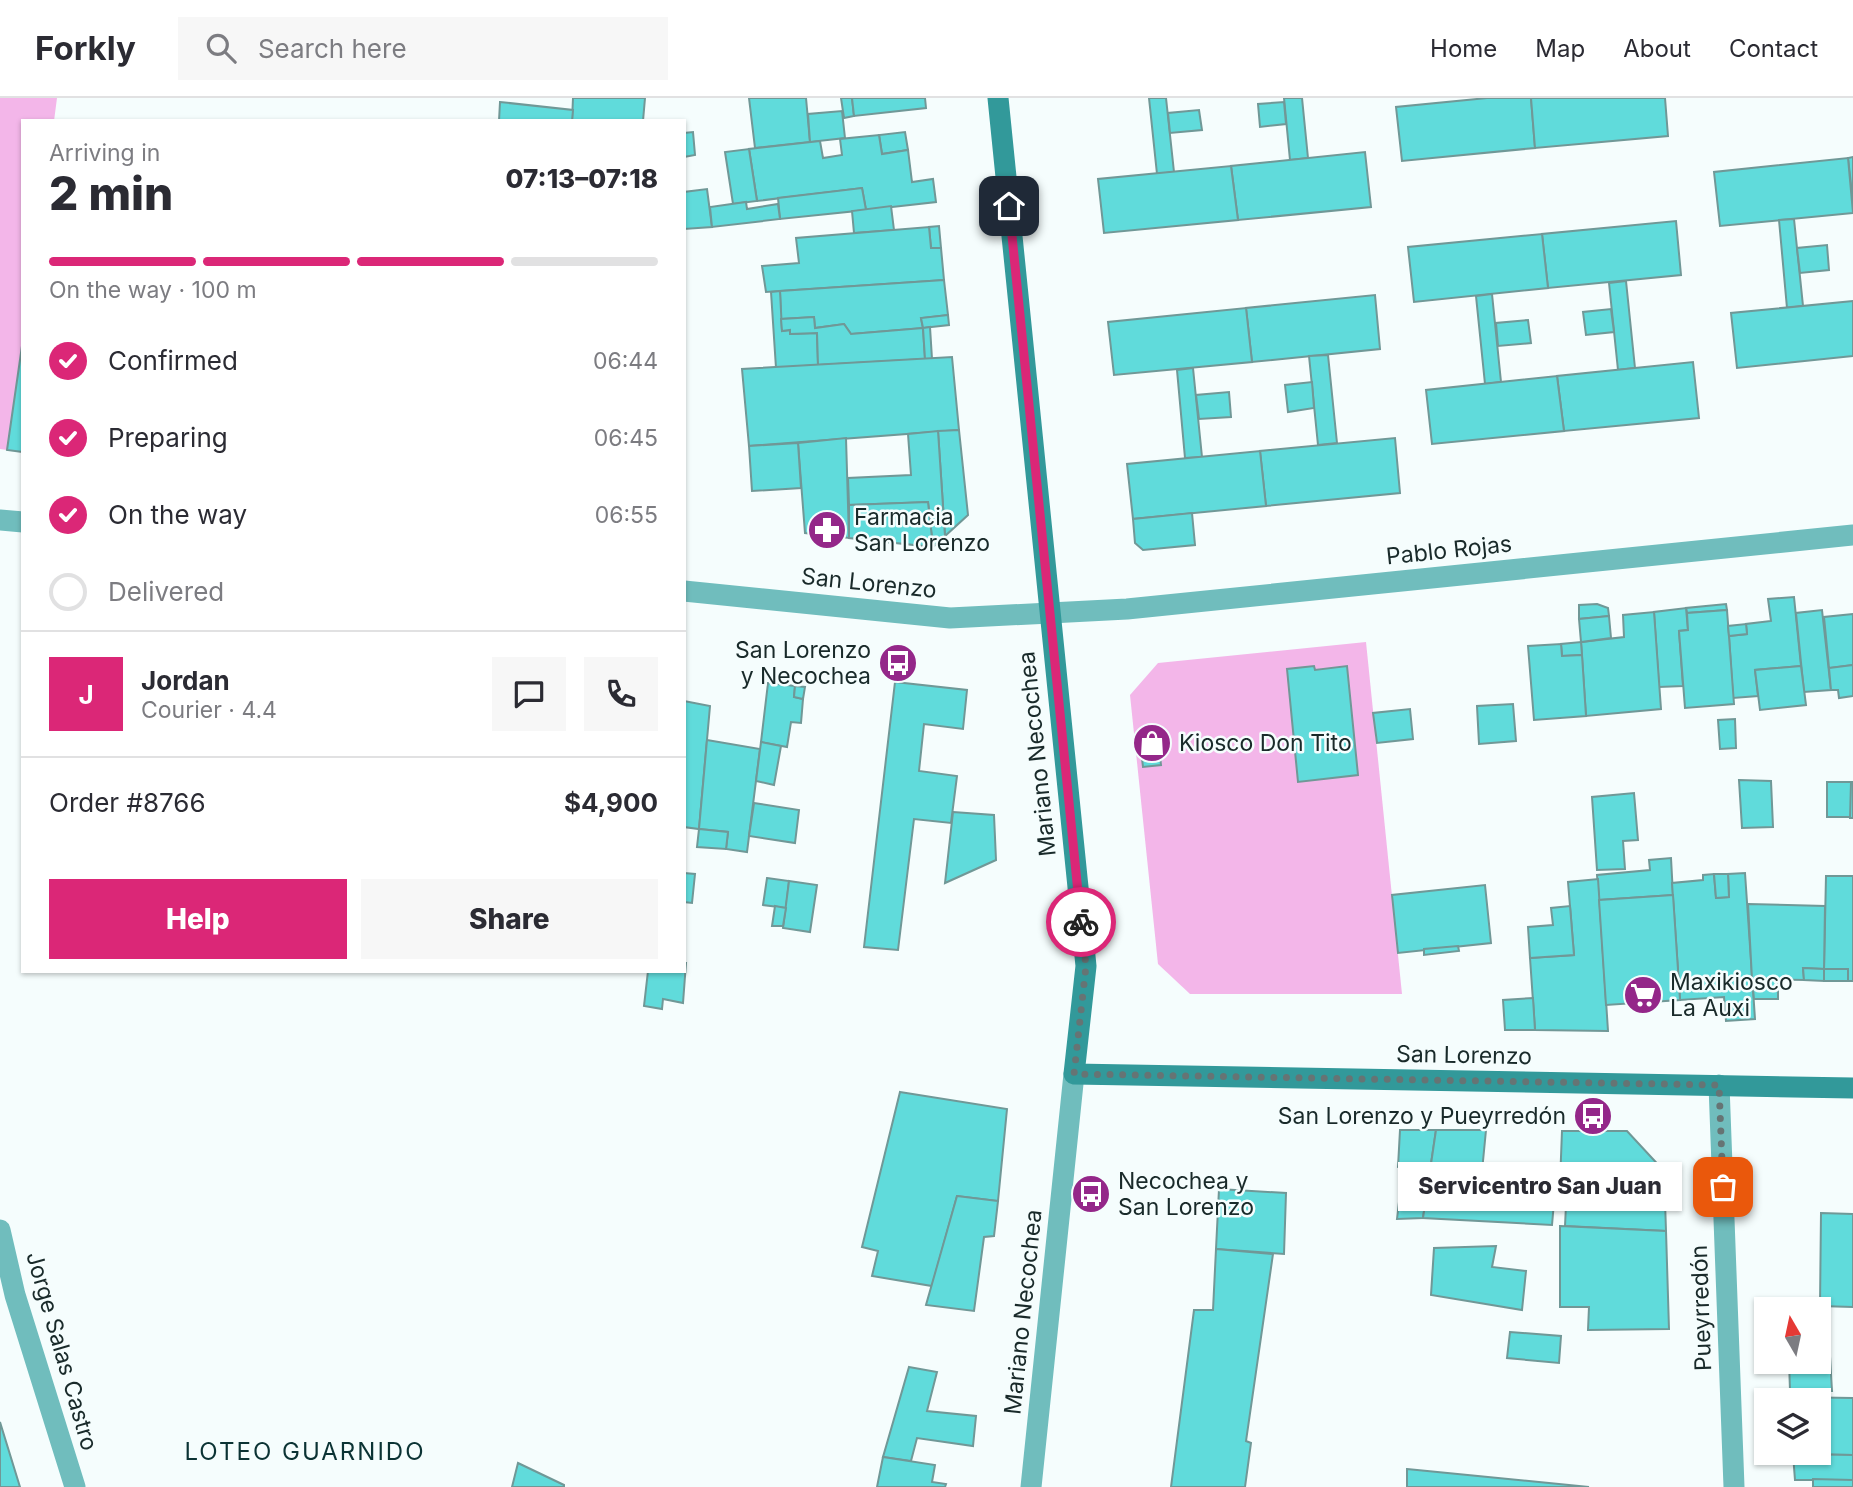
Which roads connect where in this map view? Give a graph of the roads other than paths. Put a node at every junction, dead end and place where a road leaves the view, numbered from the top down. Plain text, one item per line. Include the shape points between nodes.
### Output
1 (998, 98) edge
2 (0, 520) edge
3 (21, 522) edge
4 (1853, 535) edge
5 (686, 591) edge
6 (1050, 613) junction
7 (1074, 1074) junction
8 (1719, 1085) junction
9 (1853, 1088) edge
10 (1, 1238) edge
11 (75, 1487) edge
12 (1031, 1487) edge
13 (1734, 1487) edge

1 - 6 main road, Mariano Necochea
2 - 3 street
4 - 6 street, Pablo Rojas
5 - 6 street, San Lorenzo via 950,618
6 - 7 main road, Mariano Necochea via 1086,966
7 - 8 main road, San Lorenzo
7 - 12 street, Mariano Necochea
8 - 9 main road, San Lorenzo
8 - 13 street, Pueyrredón
10 - 11 street, Jorge Salas Castro

